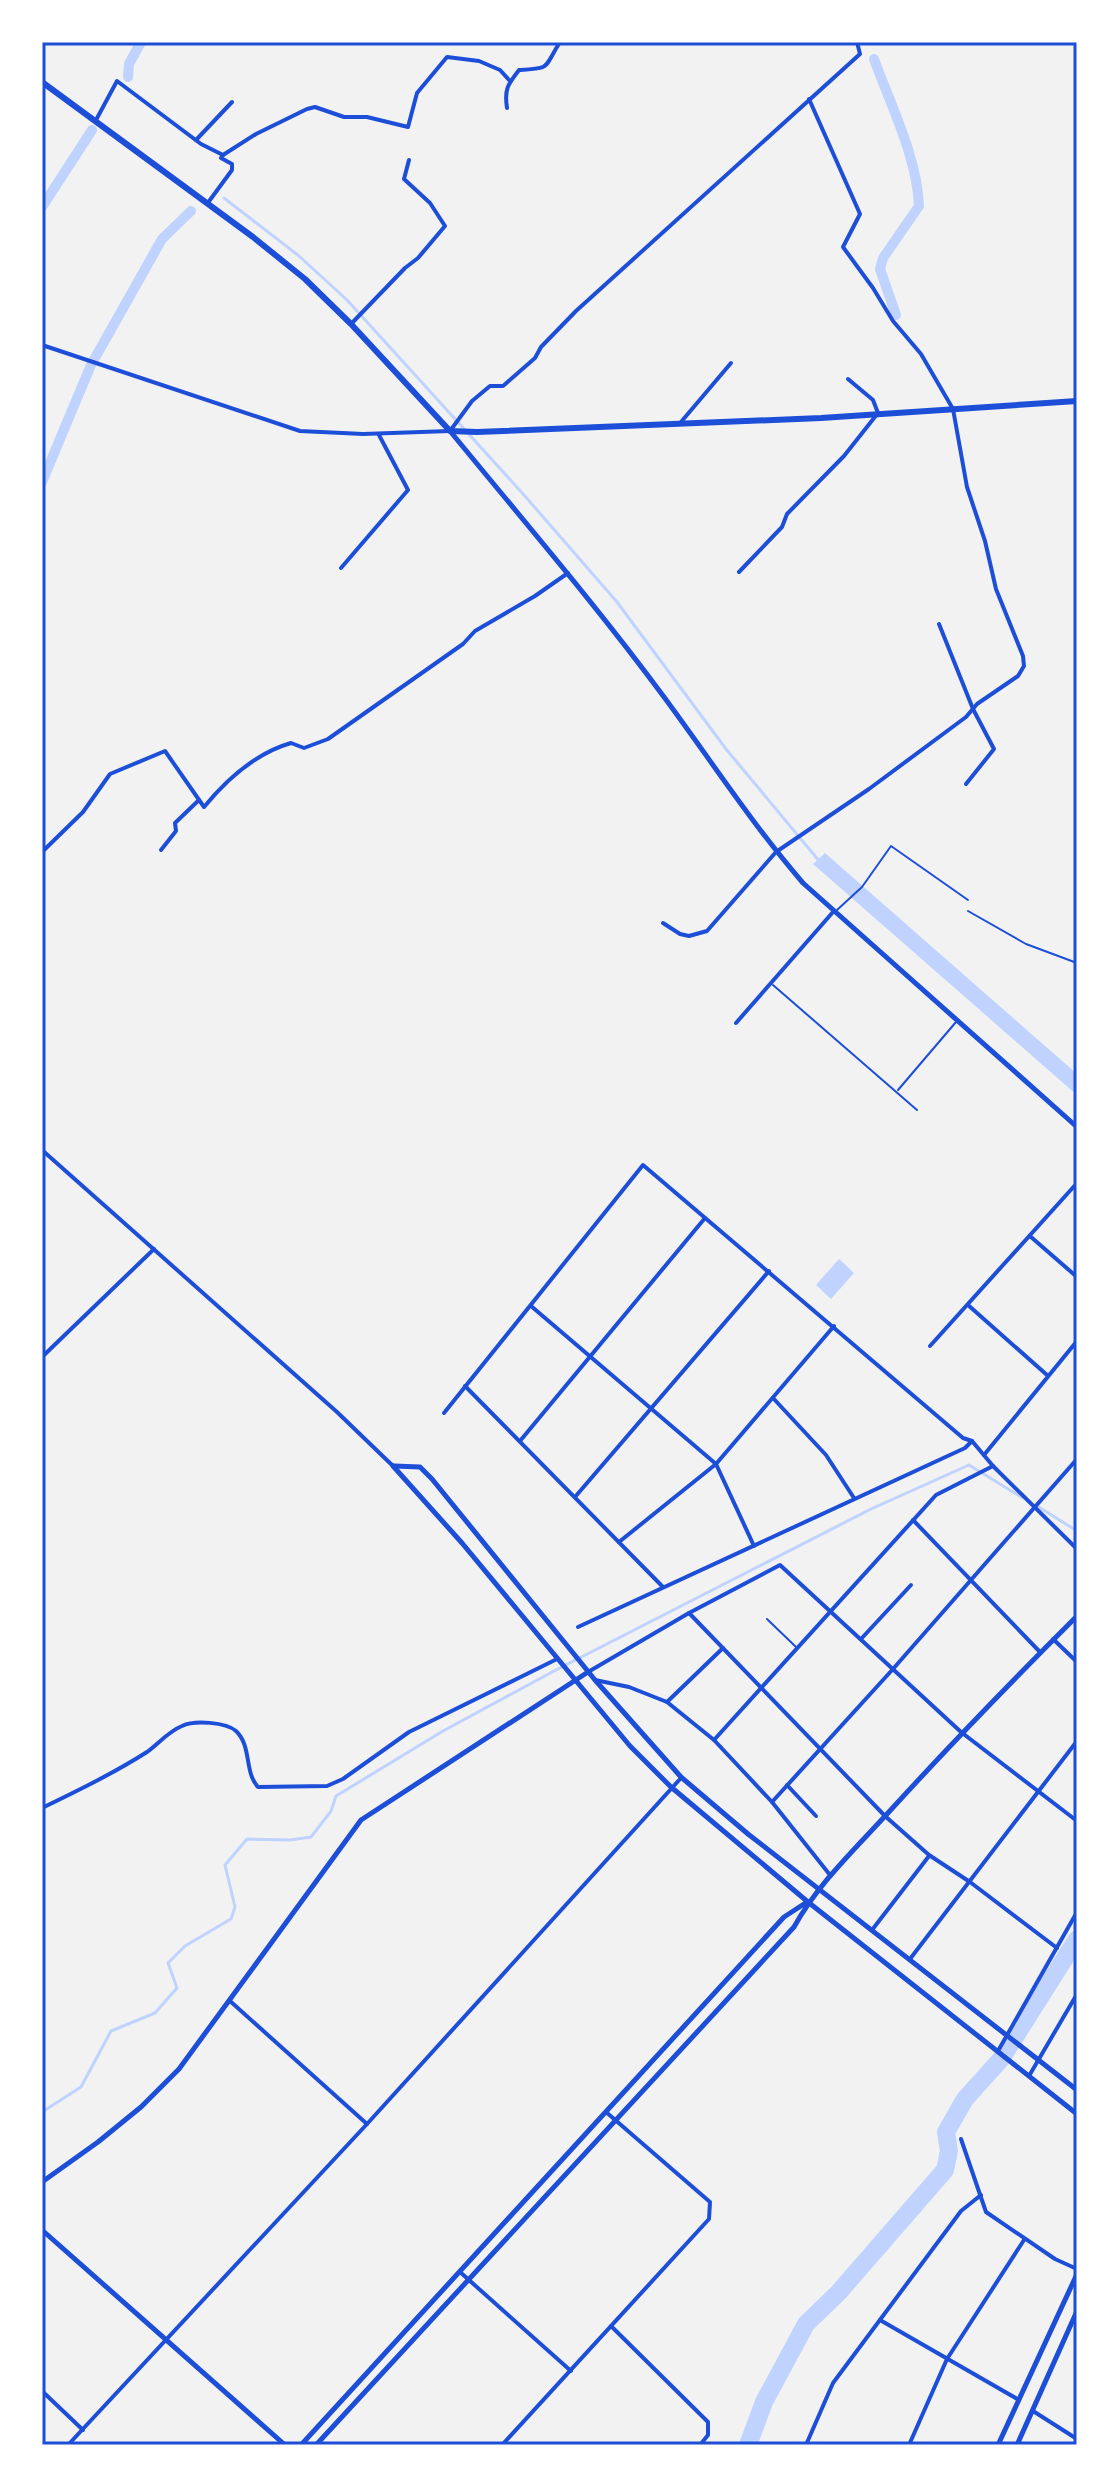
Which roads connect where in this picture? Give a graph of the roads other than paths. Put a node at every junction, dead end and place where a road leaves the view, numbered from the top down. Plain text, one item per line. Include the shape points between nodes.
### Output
1 (560, 42) edge
2 (857, 42) edge
3 (509, 80) junction
4 (42, 82) edge
5 (809, 99) junction
6 (232, 102) dead end
7 (507, 108) dead end
8 (95, 122) junction
9 (196, 140) junction
10 (223, 155) junction
11 (409, 160) dead end
12 (207, 204) junction
13 (354, 321) junction
14 (42, 345) edge
15 (731, 363) dead end
16 (848, 379) dead end
17 (1077, 401) edge
18 (953, 409) junction
19 (878, 413) junction
20 (681, 422) junction
21 (454, 429) junction
22 (378, 434) junction
23 (341, 568) dead end
24 (568, 572) junction
25 (739, 572) dead end
26 (939, 624) dead end
27 (973, 709) junction
28 (966, 784) dead end
29 (199, 800) junction
30 (161, 850) dead end
31 (42, 852) edge
32 (776, 852) junction
33 (968, 900) dead end
34 (968, 911) dead end
35 (833, 912) junction
36 (663, 923) dead end
37 (1077, 963) edge
38 (772, 984) junction
39 (957, 1021) junction
40 (736, 1023) dead end
41 (896, 1092) junction
42 (917, 1110) dead end
43 (1077, 1127) edge
44 (42, 1150) edge
45 (1077, 1183) edge
46 (705, 1218) junction
47 (1030, 1237) junction
48 (154, 1249) junction
49 (769, 1271) junction
50 (1077, 1277) edge
51 (531, 1305) junction
52 (968, 1305) junction
53 (834, 1326) junction
54 (1077, 1341) edge
55 (930, 1346) dead end
56 (590, 1356) junction
57 (42, 1357) edge
58 (1047, 1375) junction
59 (465, 1386) junction
60 (773, 1398) junction
61 (651, 1408) junction
62 (444, 1413) dead end
63 (520, 1441) junction
64 (972, 1441) junction
65 (984, 1455) junction
66 (1077, 1459) edge
67 (716, 1464) junction
68 (393, 1466) junction
69 (993, 1466) junction
70 (575, 1497) junction
71 (855, 1499) junction
72 (1037, 1506) junction
73 (913, 1520) junction
74 (619, 1542) junction
75 (754, 1546) junction
76 (1077, 1549) edge
77 (971, 1581) junction
78 (911, 1585) dead end
79 (664, 1588) junction
80 (829, 1610) junction
81 (689, 1613) junction
82 (1077, 1616) edge
83 (767, 1619) dead end
84 (578, 1627) dead end
85 (861, 1639) junction
86 (1053, 1639) junction
87 (796, 1647) junction
88 (723, 1648) junction
89 (1040, 1652) junction
90 (559, 1662) junction
91 (1077, 1662) edge
92 (893, 1669) junction
93 (588, 1672) junction
94 (595, 1680) junction
95 (575, 1681) junction
96 (760, 1687) junction
97 (667, 1702) junction
98 (961, 1732) junction
99 (714, 1740) junction
100 (1077, 1741) edge
101 (819, 1748) junction
102 (681, 1777) junction
103 (787, 1785) junction
104 (671, 1787) junction
105 (1040, 1793) junction
106 (772, 1802) junction
107 (42, 1808) edge
108 (816, 1816) dead end
109 (885, 1816) junction
110 (1077, 1821) edge
111 (929, 1855) junction
112 (830, 1875) junction
113 (970, 1882) junction
114 (819, 1889) junction
115 (808, 1902) junction
116 (1077, 1912) edge
117 (872, 1930) junction
118 (1057, 1948) junction
119 (910, 1959) junction
120 (1077, 1994) edge
121 (230, 2001) junction
122 (1007, 2037) junction
123 (998, 2051) junction
124 (1038, 2059) junction
125 (1029, 2076) junction
126 (1077, 2090) edge
127 (606, 2112) junction
128 (1077, 2114) edge
129 (615, 2120) junction
130 (367, 2124) junction
131 (961, 2139) dead end
132 (42, 2182) edge
133 (981, 2195) junction
134 (42, 2230) edge
135 (1024, 2240) junction
136 (460, 2272) junction
137 (1077, 2272) edge
138 (469, 2280) junction
139 (1077, 2311) edge
140 (880, 2320) junction
141 (611, 2326) junction
142 (168, 2341) junction
143 (947, 2359) junction
144 (571, 2371) junction
145 (42, 2391) edge
146 (1019, 2400) junction
147 (1033, 2411) junction
148 (83, 2430) junction
149 (1077, 2439) edge
150 (68, 2445) edge
151 (285, 2445) edge
152 (301, 2445) edge
153 (316, 2445) edge
154 (502, 2445) edge
155 (700, 2445) edge
156 (806, 2445) edge
157 (909, 2445) edge
158 (998, 2445) edge
159 (1017, 2445) edge

1 - 3 street via 546,67 519,70
2 - 5 street via 860,54
3 - 7 street
3 - 10 street via 493,66 447,57 417,93 408,127 315,107
4 - 8 main road
5 - 18 street via 860,214 843,247 921,354
5 - 21 street via 576,311 535,358 503,386 490,386 472,401
6 - 9 street
8 - 9 street via 117,81
8 - 12 main road
9 - 10 street
10 - 12 street via 232,170
11 - 13 street via 404,179 445,226
12 - 13 main road
13 - 21 main road
14 - 22 street via 300,431
15 - 20 street
16 - 19 street via 873,400
17 - 18 main road
18 - 19 main road
18 - 27 street via 967,487 1024,666
19 - 20 main road
19 - 25 street
20 - 21 main road
21 - 22 street
21 - 24 street
22 - 23 street via 408,490
24 - 29 street via 475,631 328,739 304,748 291,743 273,749 218,789 204,807
24 - 32 street
26 - 27 street
27 - 28 street via 994,749
27 - 32 street
29 - 30 street via 175,823 176,831
29 - 31 street via 165,751 110,774 83,812
32 - 35 street
32 - 36 street via 707,931 689,936
33 - 35 lane via 891,846 862,887
34 - 37 lane via 1026,944
35 - 38 street
35 - 39 street
38 - 40 street
38 - 41 lane
39 - 41 lane
39 - 43 street
41 - 42 lane
44 - 48 street
45 - 47 street
46 - 49 street
46 - 51 street via 643,1165
46 - 56 street
47 - 50 street
47 - 52 street
48 - 57 street
48 - 68 street
49 - 53 street
49 - 61 street
51 - 56 street
51 - 59 street
52 - 55 street
52 - 58 street
53 - 60 street
53 - 64 street
54 - 58 street
56 - 61 street
56 - 63 street
58 - 65 street
59 - 62 street
59 - 63 street
60 - 67 street
60 - 71 street via 826,1455
61 - 67 street
61 - 70 street
63 - 70 street
64 - 65 street
64 - 71 street
65 - 69 street
66 - 72 street
67 - 74 street
67 - 75 street
68 - 90 street
68 - 93 street via 420,1467 432,1479
69 - 72 street
69 - 73 street via 936,1495
70 - 74 street
71 - 75 street
72 - 76 street
72 - 77 street
73 - 77 street
73 - 80 street
74 - 79 street
75 - 79 street
77 - 89 street
77 - 92 street
78 - 85 street
79 - 84 street
80 - 81 street via 780,1565
80 - 85 street
80 - 87 street
81 - 88 street
81 - 93 street
82 - 86 street
83 - 87 lane
85 - 92 street
86 - 89 street
86 - 91 street
87 - 96 street
88 - 96 street
88 - 97 street
89 - 98 street
90 - 95 street
90 - 107 street via 409,1732 327,1786 258,1787 251,1780 239,1733 231,1727 196,1723 182,1726 147,1752
92 - 98 street
92 - 101 street
93 - 94 street
93 - 95 street
94 - 97 street
94 - 102 street
95 - 104 street
95 - 121 street via 361,1820
96 - 99 street
96 - 101 street
97 - 99 street
98 - 105 street
98 - 109 street
99 - 106 street
100 - 105 street
101 - 103 street
101 - 109 street
102 - 104 street
102 - 114 street
103 - 106 street
103 - 108 street
104 - 115 street
104 - 130 street
105 - 110 street
105 - 113 street
106 - 112 street
109 - 111 street
109 - 112 street
111 - 113 street
111 - 117 street
112 - 114 street
113 - 118 street
113 - 119 street
114 - 115 street
114 - 117 street
115 - 123 street
115 - 127 street via 784,1917
115 - 129 street via 794,1927
116 - 118 street
117 - 119 street
118 - 122 street
119 - 122 street
120 - 124 street
121 - 130 street
121 - 132 street via 179,2069 141,2107
122 - 123 street
122 - 124 street
123 - 125 street
124 - 125 street
124 - 126 street
125 - 128 street
127 - 129 street
127 - 136 street
129 - 138 street
129 - 141 street via 710,2202 711,2210 709,2219
130 - 142 street
131 - 133 street
133 - 135 street via 986,2212
133 - 140 street via 961,2211
134 - 142 street
135 - 137 street
135 - 143 street
136 - 138 street
136 - 152 street
137 - 146 street
138 - 144 street
138 - 153 street
139 - 147 street
140 - 143 street
140 - 156 street via 833,2383
141 - 144 street
141 - 155 street via 708,2422 708,2435
142 - 148 street
142 - 151 street
143 - 146 street
143 - 157 street
144 - 154 street
145 - 148 street
146 - 158 street
147 - 149 street
147 - 159 street
148 - 150 street

